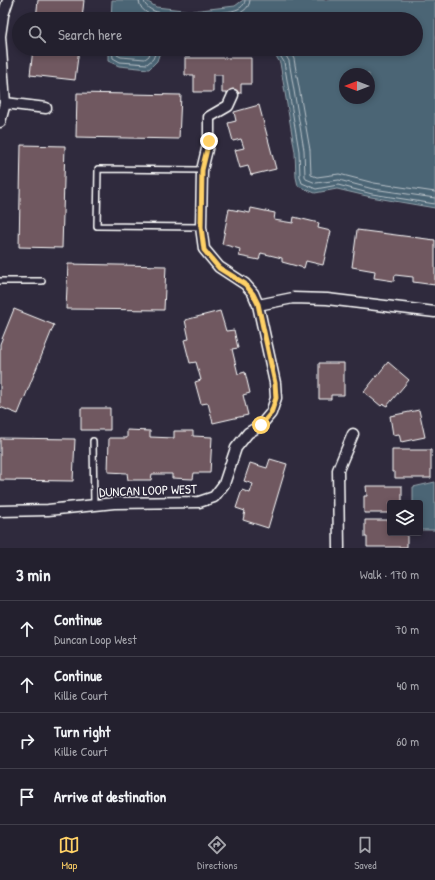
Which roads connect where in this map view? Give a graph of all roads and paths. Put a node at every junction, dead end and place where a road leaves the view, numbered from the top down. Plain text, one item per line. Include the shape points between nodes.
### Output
1 (8, 0) edge
2 (233, 95) dead end
3 (4, 103) junction
4 (46, 108) dead end
5 (0, 122) edge
6 (202, 170) junction
7 (201, 227) junction
8 (0, 281) edge
9 (42, 281) dead end
10 (258, 304) junction
11 (435, 312) edge
12 (353, 434) dead end
13 (93, 442) dead end
14 (94, 505) junction
15 (0, 510) edge
16 (339, 548) edge

1 - 3 street via 0,36
2 - 6 street, DUNCAN LOOP WEST via 228,106 209,117 209,141
3 - 4 street
3 - 5 street
6 - 7 street, DUNCAN LOOP WEST
6 - 7 lane via 98,169 98,226
7 - 10 street, DUNCAN LOOP WEST via 204,250 219,268 245,284
8 - 9 lane
10 - 11 street via 293,298 327,299
10 - 14 street, DUNCAN LOOP WEST via 276,398 271,413 261,425 248,433 236,448 224,484 214,497 199,502
12 - 16 street via 338,470
13 - 14 lane
14 - 15 street, DUNCAN LOOP WEST via 48,510

